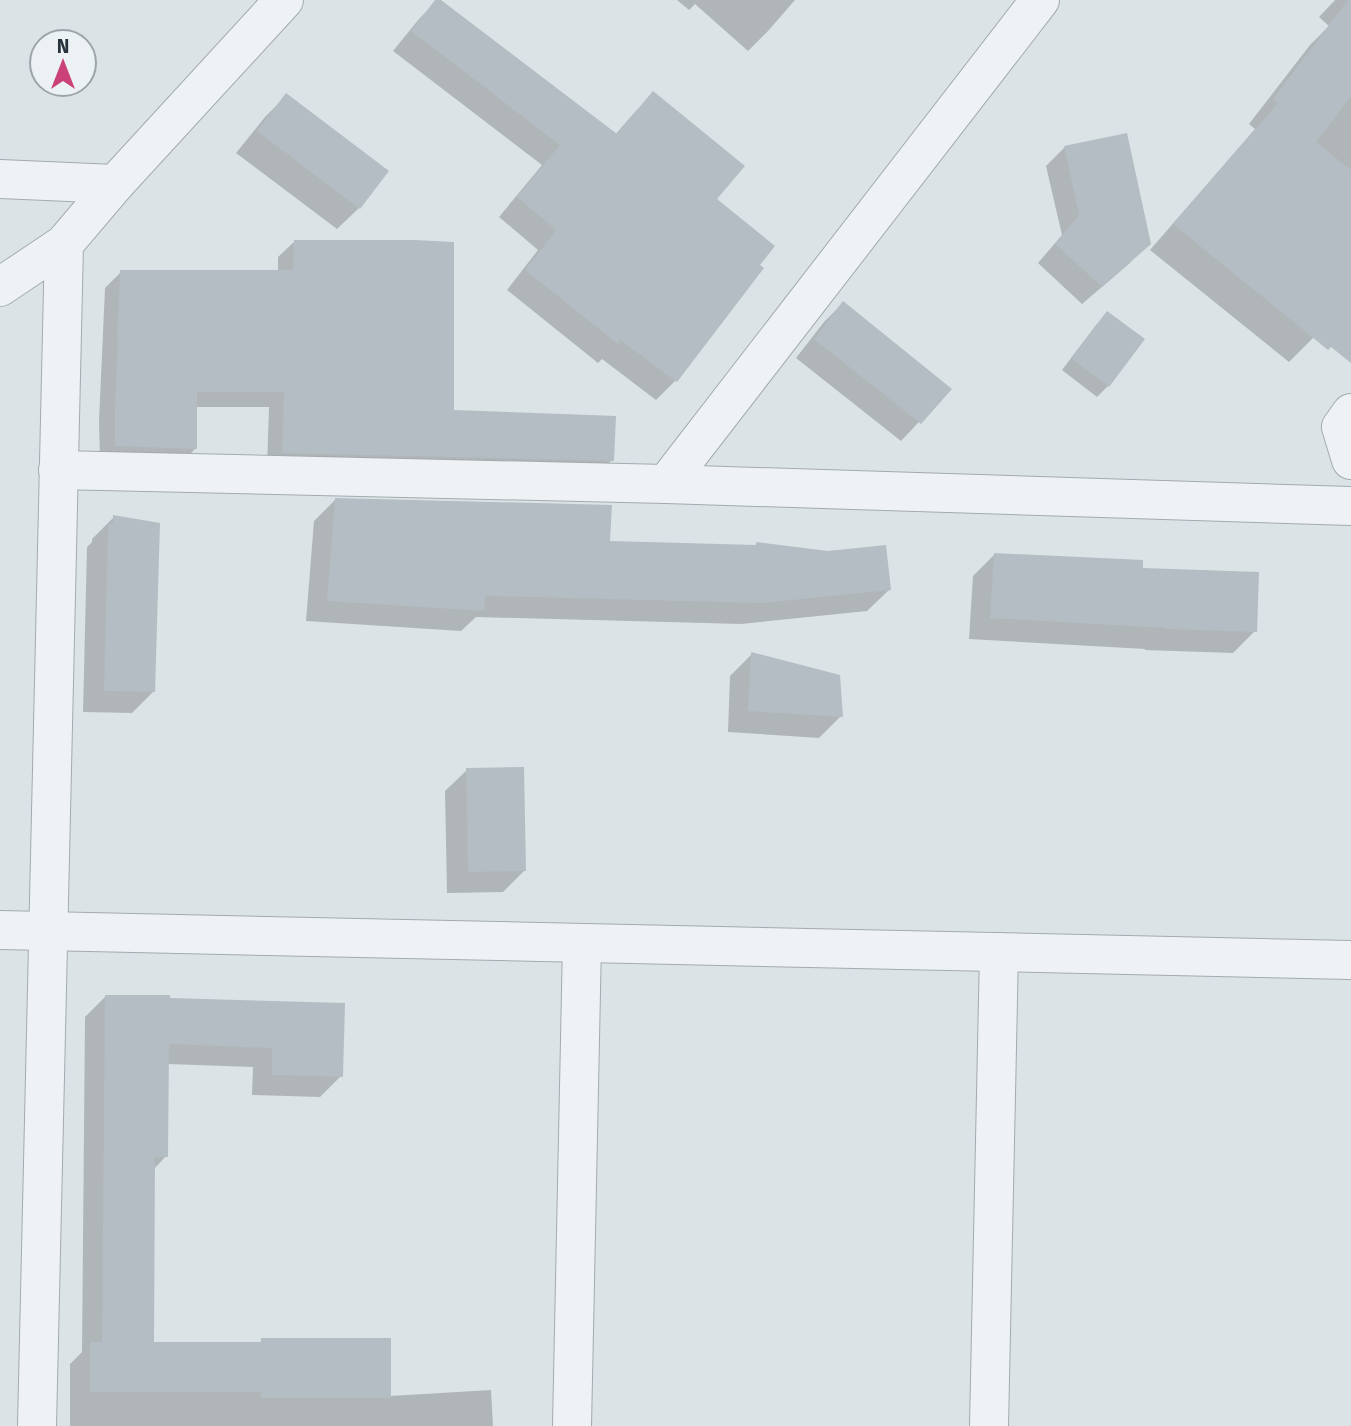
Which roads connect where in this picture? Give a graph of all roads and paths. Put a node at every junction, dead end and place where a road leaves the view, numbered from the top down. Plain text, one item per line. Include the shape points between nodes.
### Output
1 (284, 0) edge
2 (1040, 0) edge
3 (0, 179) edge
4 (115, 184) junction
5 (64, 244) junction
6 (0, 287) edge
7 (1351, 413) edge
8 (1351, 460) edge
9 (58, 470) junction
10 (666, 484) junction
11 (1351, 506) edge
12 (0, 930) edge
13 (48, 931) junction
14 (582, 943) junction
15 (999, 952) junction
16 (1351, 960) edge
17 (37, 1426) edge
18 (572, 1426) edge
19 (989, 1426) edge

1 - 4 street
2 - 10 street
3 - 4 street
4 - 5 street
5 - 6 street
5 - 9 street
7 - 8 street via 1341,427
9 - 10 street
9 - 13 street
10 - 11 street
12 - 13 street
13 - 14 street
13 - 17 street
14 - 15 street
14 - 18 street
15 - 16 street
15 - 19 street

